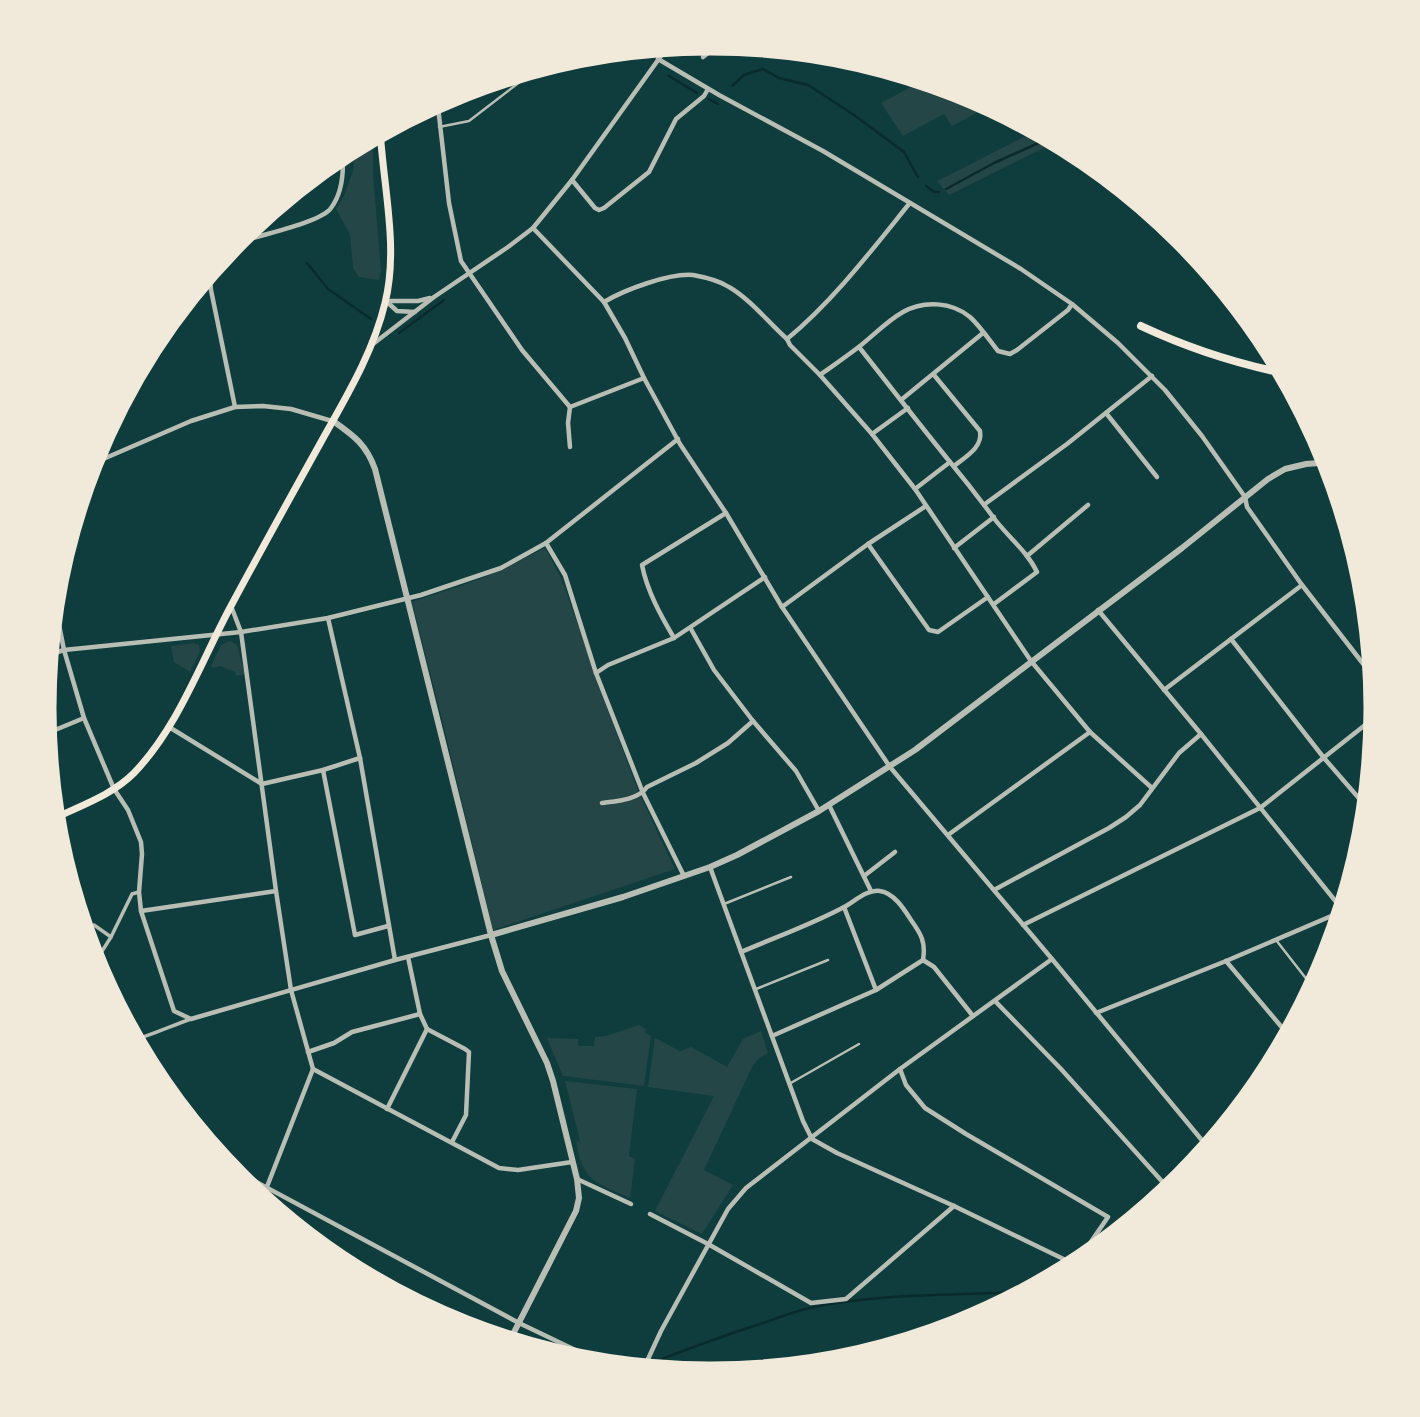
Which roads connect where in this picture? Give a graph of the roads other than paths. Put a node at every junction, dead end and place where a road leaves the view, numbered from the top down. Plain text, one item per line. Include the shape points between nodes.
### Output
1 (711, 51) edge
2 (664, 52) edge
3 (703, 57) dead end
4 (659, 59) junction
5 (526, 77) edge
6 (708, 89) junction
7 (438, 110) edge
8 (439, 127) junction
9 (381, 139) edge
10 (342, 164) edge
11 (572, 180) junction
12 (909, 204) junction
13 (533, 228) junction
14 (249, 240) edge
15 (470, 273) junction
16 (210, 281) edge
17 (434, 297) junction
18 (386, 301) junction
19 (604, 302) junction
20 (1072, 304) junction
21 (417, 312) junction
22 (1141, 326) dead end
23 (983, 333) junction
24 (786, 339) junction
25 (372, 345) junction
26 (859, 346) junction
27 (1274, 371) edge
28 (933, 374) junction
29 (820, 375) junction
30 (1152, 376) junction
31 (644, 378) junction
32 (901, 400) junction
33 (235, 407) junction
34 (570, 407) junction
35 (908, 408) junction
36 (1106, 413) junction
37 (333, 421) junction
38 (872, 434) junction
39 (678, 439) junction
40 (569, 447) dead end
41 (101, 460) edge
42 (1320, 463) edge
43 (952, 464) junction
44 (1157, 477) dead end
45 (915, 489) junction
46 (1245, 497) junction
47 (985, 504) junction
48 (1088, 505) dead end
49 (926, 506) junction
50 (726, 513) junction
51 (994, 517) junction
52 (546, 543) junction
53 (868, 544) junction
54 (954, 548) junction
55 (1027, 555) junction
56 (765, 578) junction
57 (1302, 586) junction
58 (988, 597) junction
59 (407, 599) junction
60 (994, 604) junction
61 (231, 606) junction
62 (782, 607) junction
63 (1098, 610) junction
64 (328, 618) junction
65 (58, 621) edge
66 (691, 628) junction
67 (241, 632) junction
68 (217, 633) junction
69 (674, 638) junction
70 (1231, 639) junction
71 (64, 650) junction
72 (55, 653) edge
73 (1031, 661) junction
74 (1366, 669) edge
75 (596, 673) junction
76 (1164, 690) junction
77 (84, 718) junction
78 (753, 720) junction
79 (1367, 724) edge
80 (169, 727) junction
81 (53, 731) edge
82 (1090, 732) junction
83 (1201, 734) junction
84 (360, 758) junction
85 (1324, 758) junction
86 (890, 767) junction
87 (323, 770) junction
88 (262, 784) junction
89 (114, 789) junction
90 (1152, 789) junction
91 (643, 793) junction
92 (1361, 801) edge
93 (602, 803) dead end
94 (829, 806) junction
95 (1260, 808) junction
96 (819, 811) junction
97 (61, 815) edge
98 (948, 835) junction
99 (895, 852) dead end
100 (710, 867) junction
101 (684, 876) junction
102 (864, 876) junction
103 (792, 877) dead end
104 (994, 890) junction
105 (276, 891) junction
106 (871, 891) junction
107 (139, 892) junction
108 (724, 904) junction
109 (1338, 904) edge
110 (844, 907) junction
111 (141, 911) junction
112 (1334, 916) edge
113 (94, 925) dead end
114 (1023, 925) junction
115 (388, 926) junction
116 (491, 935) junction
117 (111, 937) junction
118 (1275, 940) junction
119 (741, 952) junction
120 (100, 954) edge
121 (408, 957) junction
122 (1052, 958) junction
123 (395, 960) junction
124 (828, 960) dead end
125 (923, 960) junction
126 (1226, 961) junction
127 (1308, 981) edge
128 (755, 989) junction
129 (291, 990) junction
130 (876, 990) junction
131 (995, 1001) junction
132 (1096, 1013) junction
133 (420, 1014) junction
134 (973, 1016) junction
135 (191, 1019) junction
136 (428, 1029) junction
137 (1284, 1030) edge
138 (772, 1036) junction
139 (140, 1038) edge
140 (859, 1044) dead end
141 (308, 1052) junction
142 (313, 1069) junction
143 (900, 1069) junction
144 (789, 1084) junction
145 (387, 1109) junction
146 (812, 1139) junction
147 (452, 1142) junction
148 (1204, 1143) edge
149 (572, 1162) junction
150 (250, 1178) edge
151 (577, 1179) junction
152 (1164, 1184) edge
153 (266, 1187) junction
154 (264, 1192) edge
155 (631, 1205) dead end
156 (954, 1206) junction
157 (650, 1214) dead end
158 (1091, 1243) edge
159 (708, 1244) junction
160 (1066, 1261) edge
161 (519, 1323) junction
162 (513, 1335) edge
163 (585, 1354) edge
164 (646, 1363) edge

1 - 3 street
2 - 4 street
4 - 6 street
4 - 11 street
5 - 8 lane via 470,121
6 - 11 street via 676,119 649,172 604,208 595,208
6 - 12 street
7 - 8 street
8 - 15 street via 456,244
9 - 18 main road via 391,259
10 - 14 street via 341,186 331,210
11 - 13 street
12 - 20 street
12 - 24 street via 829,299
13 - 15 street
13 - 19 street
15 - 17 street
15 - 34 street via 522,351
16 - 33 street
17 - 18 street
17 - 21 street
18 - 21 street via 397,312
18 - 25 main road
19 - 24 street via 652,282 692,275 729,287
19 - 31 street
20 - 23 street via 1010,354 998,351
20 - 30 street
21 - 25 street
22 - 27 main road via 1191,348
23 - 26 street via 960,310 927,305 904,311
23 - 28 street
24 - 29 street
25 - 37 main road
26 - 29 street
26 - 32 street
28 - 32 street
28 - 43 street via 980,431 978,446
29 - 38 street
30 - 36 street
30 - 46 street via 1188,417
31 - 34 street
31 - 39 street
32 - 35 street
33 - 37 street via 291,409
33 - 41 street
34 - 40 street
35 - 38 street
35 - 43 street
36 - 44 street
36 - 47 street
37 - 59 street via 359,440 372,459
37 - 61 main road
38 - 45 street
39 - 50 street
39 - 52 street
42 - 46 street via 1285,469
43 - 45 street
43 - 47 street
45 - 49 street
46 - 57 street via 1247,507
46 - 63 street
47 - 51 street
48 - 55 street
49 - 53 street
49 - 54 street
50 - 56 street
50 - 69 street via 642,565
51 - 54 street
51 - 55 street
52 - 59 street via 501,568
52 - 75 street via 565,575
53 - 58 street via 929,630 938,632
53 - 62 street
54 - 58 street
55 - 60 street via 1037,572
56 - 62 street
56 - 66 street
57 - 70 street
57 - 74 street
58 - 60 street
59 - 64 street
59 - 116 street
60 - 73 street
61 - 67 street
61 - 68 main road
62 - 86 street
63 - 73 street
63 - 76 street
64 - 67 street
64 - 84 street
65 - 71 street
66 - 69 street
66 - 78 street via 714,670
67 - 68 street
67 - 88 street
68 - 71 street
68 - 80 main road
69 - 75 street
70 - 76 street
70 - 85 street
71 - 72 street
71 - 77 street
73 - 82 street
73 - 86 street
75 - 91 street
76 - 83 street
77 - 81 street
77 - 89 street
78 - 91 street via 728,743
78 - 96 street via 796,771
79 - 85 street
80 - 88 street
80 - 89 main road via 132,775
82 - 90 street
82 - 98 street
83 - 90 street via 1179,753
83 - 95 street
84 - 87 street
84 - 115 street
85 - 92 street
85 - 95 street
86 - 94 street
86 - 98 street
87 - 88 street
87 - 115 street via 355,935
88 - 105 street
89 - 97 main road
89 - 107 street via 141,842
90 - 104 street via 1140,805 1109,828
91 - 93 street
91 - 101 street
94 - 96 street
94 - 102 street
95 - 109 street
95 - 114 street
96 - 100 street
98 - 104 street
99 - 102 street
100 - 101 street
100 - 108 street
101 - 116 street
102 - 106 street
103 - 108 lane
104 - 114 street
105 - 111 street
105 - 129 street
106 - 110 street
106 - 125 street via 891,895 903,907 923,941
107 - 111 street
107 - 117 street via 132,894
108 - 119 street
110 - 119 street
110 - 130 street
111 - 135 street via 174,1012
112 - 118 street
113 - 117 street
114 - 122 street
115 - 123 street
116 - 121 street
116 - 149 street via 502,971 547,1063
117 - 120 street
118 - 126 street
118 - 127 lane
119 - 128 street
121 - 123 street
121 - 133 street
122 - 131 street
122 - 132 street
123 - 129 street
124 - 128 lane
125 - 130 street
125 - 134 street
126 - 132 street
126 - 137 street
128 - 138 street
129 - 135 street
129 - 141 street
130 - 138 street
131 - 134 street
131 - 152 street
132 - 148 street
133 - 136 street
133 - 141 street via 352,1032
134 - 143 street
135 - 139 street
136 - 145 street
136 - 147 street via 469,1052 466,1115
138 - 144 street
140 - 144 lane
141 - 142 street
142 - 145 street
142 - 153 street
143 - 146 street
143 - 158 street via 906,1085 925,1108 1108,1217
144 - 146 street
145 - 147 street
146 - 156 street
146 - 159 street via 746,1188
147 - 149 street via 499,1168 518,1170
149 - 151 street
150 - 153 street
151 - 155 street
151 - 161 street via 576,1211
153 - 154 street
153 - 161 street
156 - 159 street via 846,1299 811,1303
156 - 160 street
157 - 159 street
159 - 164 street
161 - 162 street
161 - 163 street

